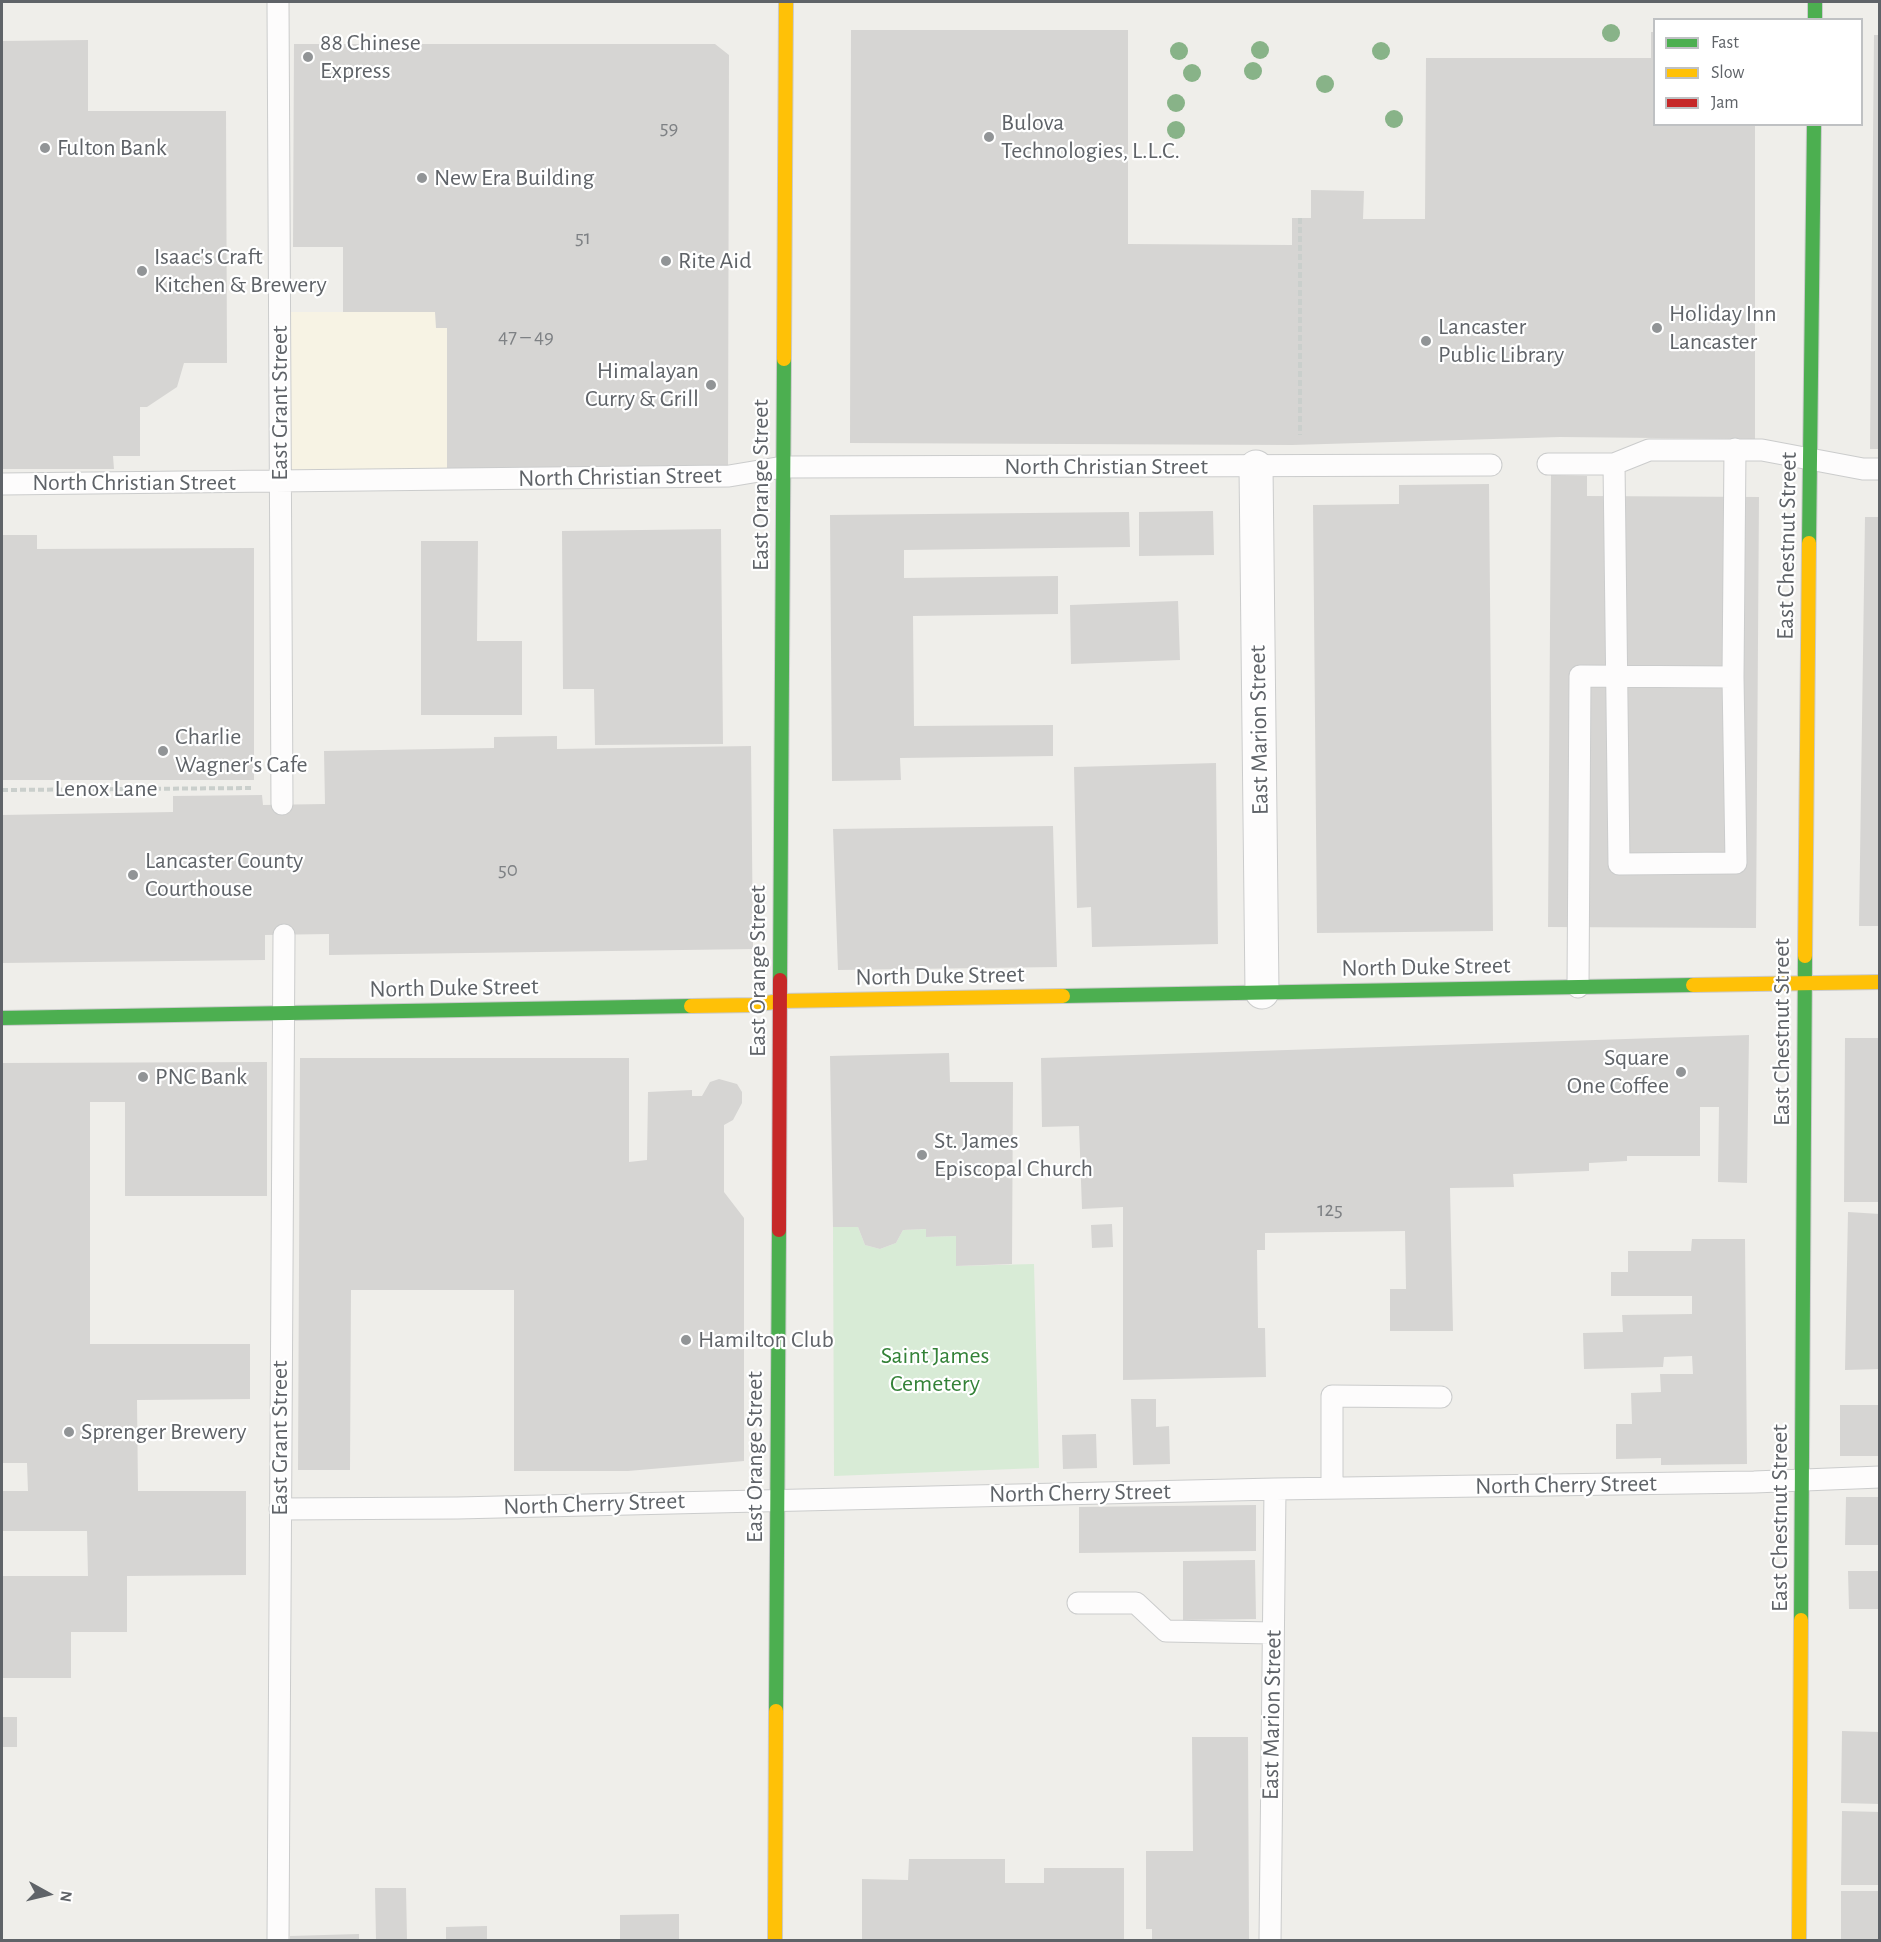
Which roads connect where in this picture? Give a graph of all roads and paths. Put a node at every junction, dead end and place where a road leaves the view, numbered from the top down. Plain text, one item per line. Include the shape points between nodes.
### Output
1 (278, 2) edge
2 (786, 2) edge
3 (1815, 2) edge
4 (1815, 18) edge
5 (1814, 126) edge
6 (1300, 218) dead end
7 (1300, 444) dead end
8 (1735, 449) junction
9 (1810, 459) junction
10 (1548, 464) dead end
11 (1614, 464) junction
12 (1491, 465) dead end
13 (783, 467) junction
14 (1256, 467) junction
15 (1880, 469) edge
16 (281, 482) junction
17 (2, 484) edge
18 (1616, 676) junction
19 (1733, 676) junction
20 (2, 790) edge
21 (282, 796) joint
22 (284, 935) dead end
23 (1880, 982) edge
24 (1805, 983) junction
25 (1578, 987) junction
26 (1263, 992) junction
27 (780, 1001) junction
28 (283, 1014) junction
29 (2, 1018) edge
30 (1441, 1397) dead end
31 (1880, 1477) edge
32 (1802, 1480) junction
33 (1332, 1488) junction
34 (1275, 1489) junction
35 (777, 1498) junction
36 (280, 1509) junction
37 (1078, 1603) dead end
38 (1273, 1633) junction
39 (278, 1941) edge
40 (775, 1941) edge
41 (1270, 1941) edge
42 (1800, 1941) edge

1 - 16 lane, East Grant Street
2 - 13 main road, East Orange Street
3 - 4 main road
5 - 9 main road, East Chestnut Street
6 - 7 path
8 - 9 lane
8 - 11 lane via 1649,450
8 - 19 lane
9 - 15 lane
9 - 24 main road, East Chestnut Street
10 - 11 lane
11 - 18 lane
12 - 14 lane, North Christian Street
13 - 14 lane, North Christian Street
13 - 16 lane, North Christian Street via 729,476
13 - 27 main road, East Orange Street
14 - 26 street, East Marion Street
16 - 17 lane, North Christian Street
16 - 21 lane, East Grant Street
18 - 19 lane
18 - 19 lane via 1619,864 1736,863
18 - 25 lane via 1580,676
20 - 21 path, Lenox Lane
22 - 28 lane, East Grant Street
23 - 24 main road, North Duke Street
24 - 25 main road, North Duke Street
24 - 32 main road, East Chestnut Street
25 - 26 main road, North Duke Street
26 - 27 main road, North Duke Street
27 - 28 main road, North Duke Street via 753,1005
27 - 35 main road, East Orange Street
28 - 29 main road, North Duke Street
28 - 36 lane, East Grant Street
30 - 33 lane via 1332,1396
31 - 32 lane, North Cherry Street
32 - 33 lane, North Cherry Street
32 - 42 main road, East Chestnut Street
33 - 34 lane, North Cherry Street
34 - 35 lane, North Cherry Street
34 - 38 lane, East Marion Street
35 - 36 lane, North Cherry Street
35 - 40 main road, East Orange Street
36 - 39 lane, East Grant Street
37 - 38 lane via 1136,1604 1166,1631
38 - 41 lane, East Marion Street

